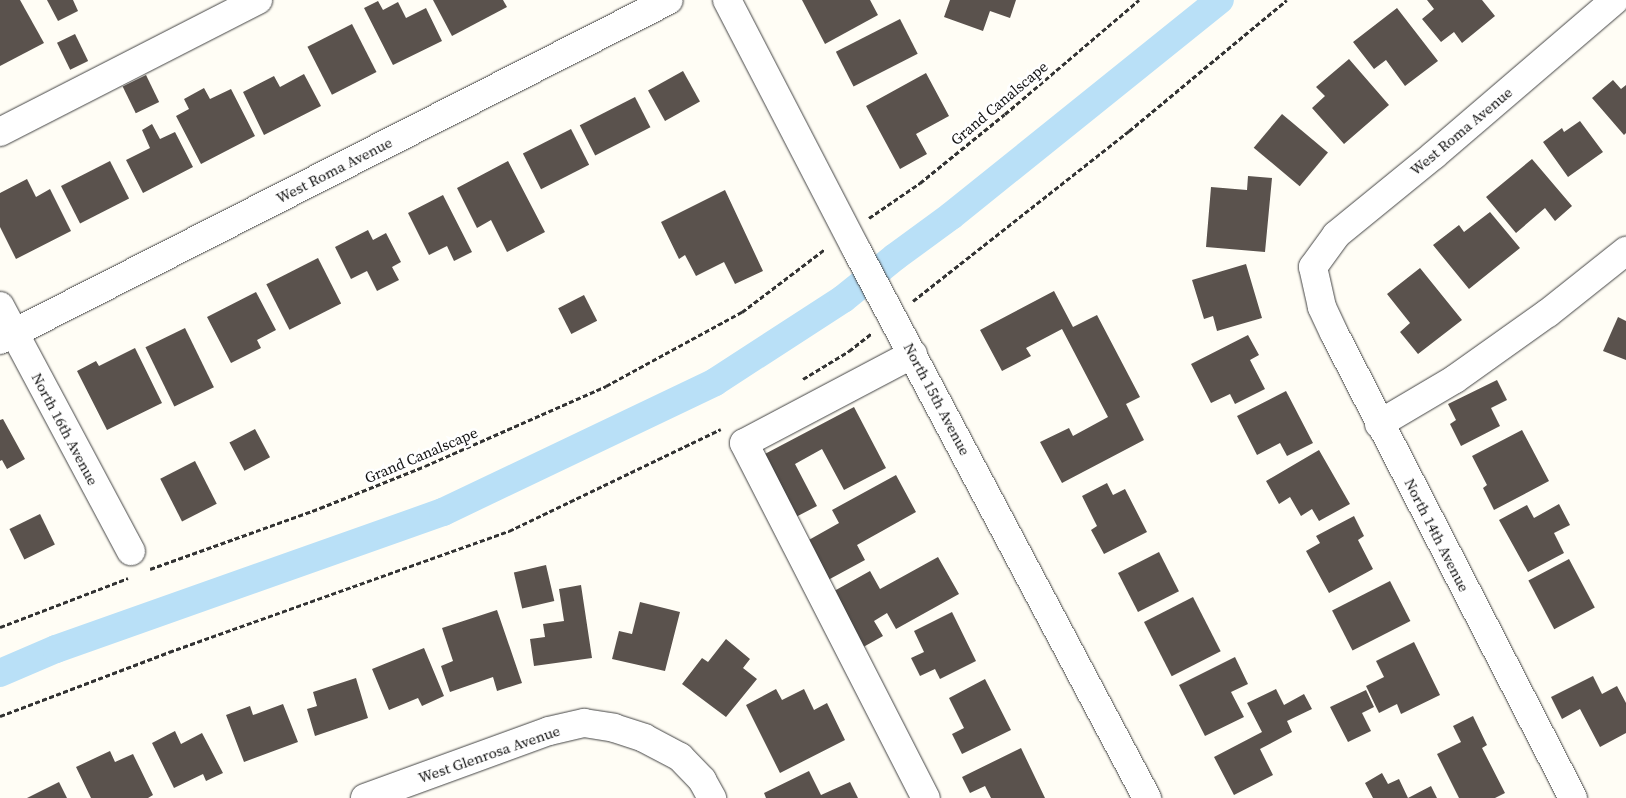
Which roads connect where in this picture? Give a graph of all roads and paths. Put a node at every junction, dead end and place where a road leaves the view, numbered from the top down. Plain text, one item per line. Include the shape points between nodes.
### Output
1 (258, 0) edge
2 (668, 0) edge
3 (727, 0) edge
4 (1138, 0) edge
5 (1287, 0) edge
6 (1615, 0) edge
7 (0, 132) edge
8 (869, 218) dead end
9 (823, 250) dead end
10 (1626, 251) edge
11 (1313, 267) joint
12 (914, 300) dead end
13 (0, 306) edge
14 (869, 336) dead end
15 (7, 337) edge
16 (913, 354) junction
17 (800, 381) dead end
18 (1379, 424) junction
19 (726, 426) dead end
20 (136, 566) junction
21 (0, 626) edge
22 (0, 716) edge
23 (365, 798) edge
24 (712, 798) edge
25 (926, 798) edge
26 (1147, 798) edge
27 (1573, 798) edge

1 - 7 street
2 - 15 street, West Roma Avenue
3 - 16 street, North 15th Avenue
4 - 8 path, Grand Canalscape via 920,183
5 - 12 path
6 - 11 street, West Roma Avenue via 1336,235
9 - 20 path, Grand Canalscape via 742,312 606,386 320,508
10 - 18 street via 1548,313 1455,379
11 - 18 street, North 14th Avenue via 1322,307
13 - 15 street, North 16th Avenue
14 - 17 path
15 - 20 street, North 16th Avenue
16 - 25 street via 744,443
16 - 26 street, North 15th Avenue
18 - 27 street, North 14th Avenue
19 - 22 path via 509,531
20 - 21 path, Grand Canalscape
23 - 24 street, West Glenrosa Avenue via 548,731 584,723 644,738 680,757 702,780

